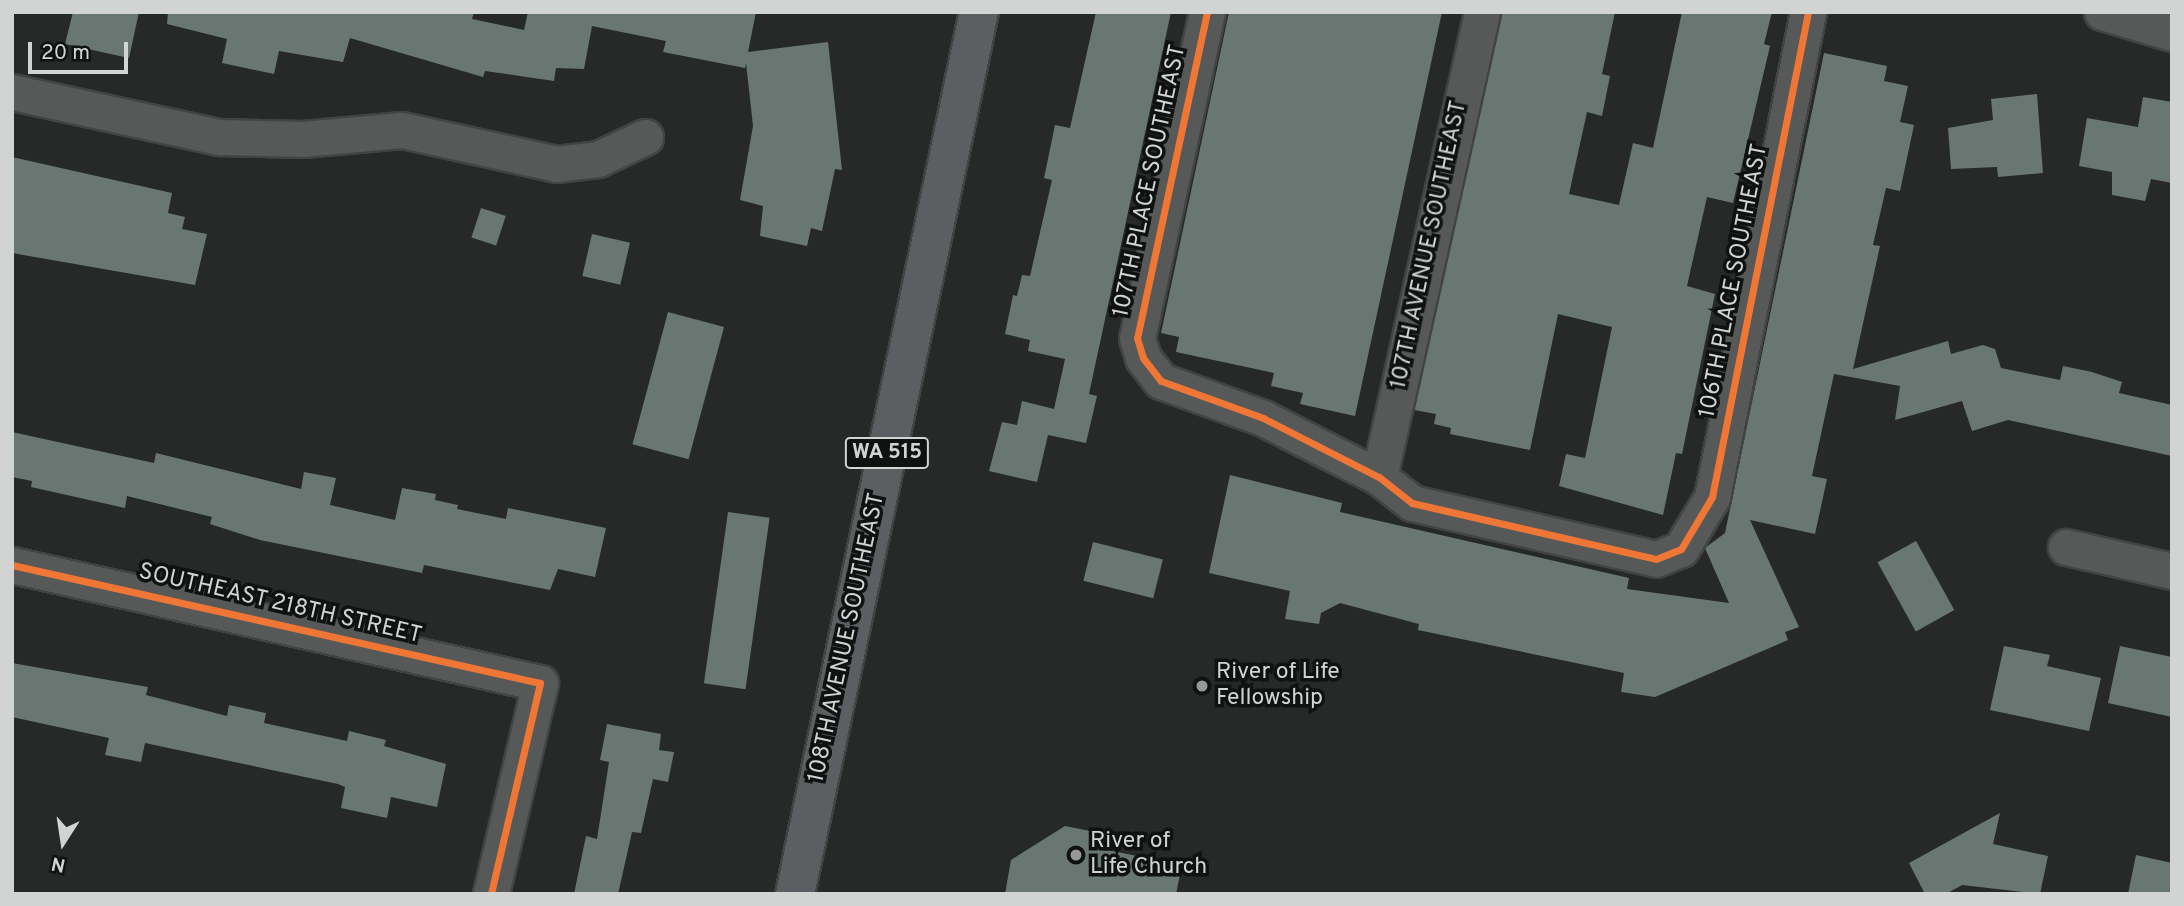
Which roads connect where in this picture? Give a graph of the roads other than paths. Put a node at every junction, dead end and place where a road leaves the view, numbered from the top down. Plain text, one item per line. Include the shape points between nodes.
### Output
1 (979, 12) edge
2 (1207, 12) edge
3 (1482, 12) edge
4 (1808, 12) edge
5 (2102, 12) edge
6 (2172, 33) edge
7 (12, 92) edge
8 (645, 137) dead end
9 (1379, 477) junction
10 (2066, 547) dead end
11 (12, 565) edge
12 (2172, 571) edge
13 (491, 894) edge
14 (795, 894) edge

1 - 14 main road, 108TH AVENUE SOUTHEAST / WA 515
2 - 9 street, 107TH PLACE SOUTHEAST via 1137,338 1143,358 1161,381 1263,418
3 - 9 street, 107TH AVENUE SOUTHEAST
4 - 9 street, 106TH PLACE SOUTHEAST via 1712,497 1681,549 1656,559 1412,503
5 - 6 street
7 - 8 street via 219,137 303,139 402,130 556,164 598,159
10 - 12 street
11 - 13 street, SOUTHEAST 218TH STREET via 540,683

